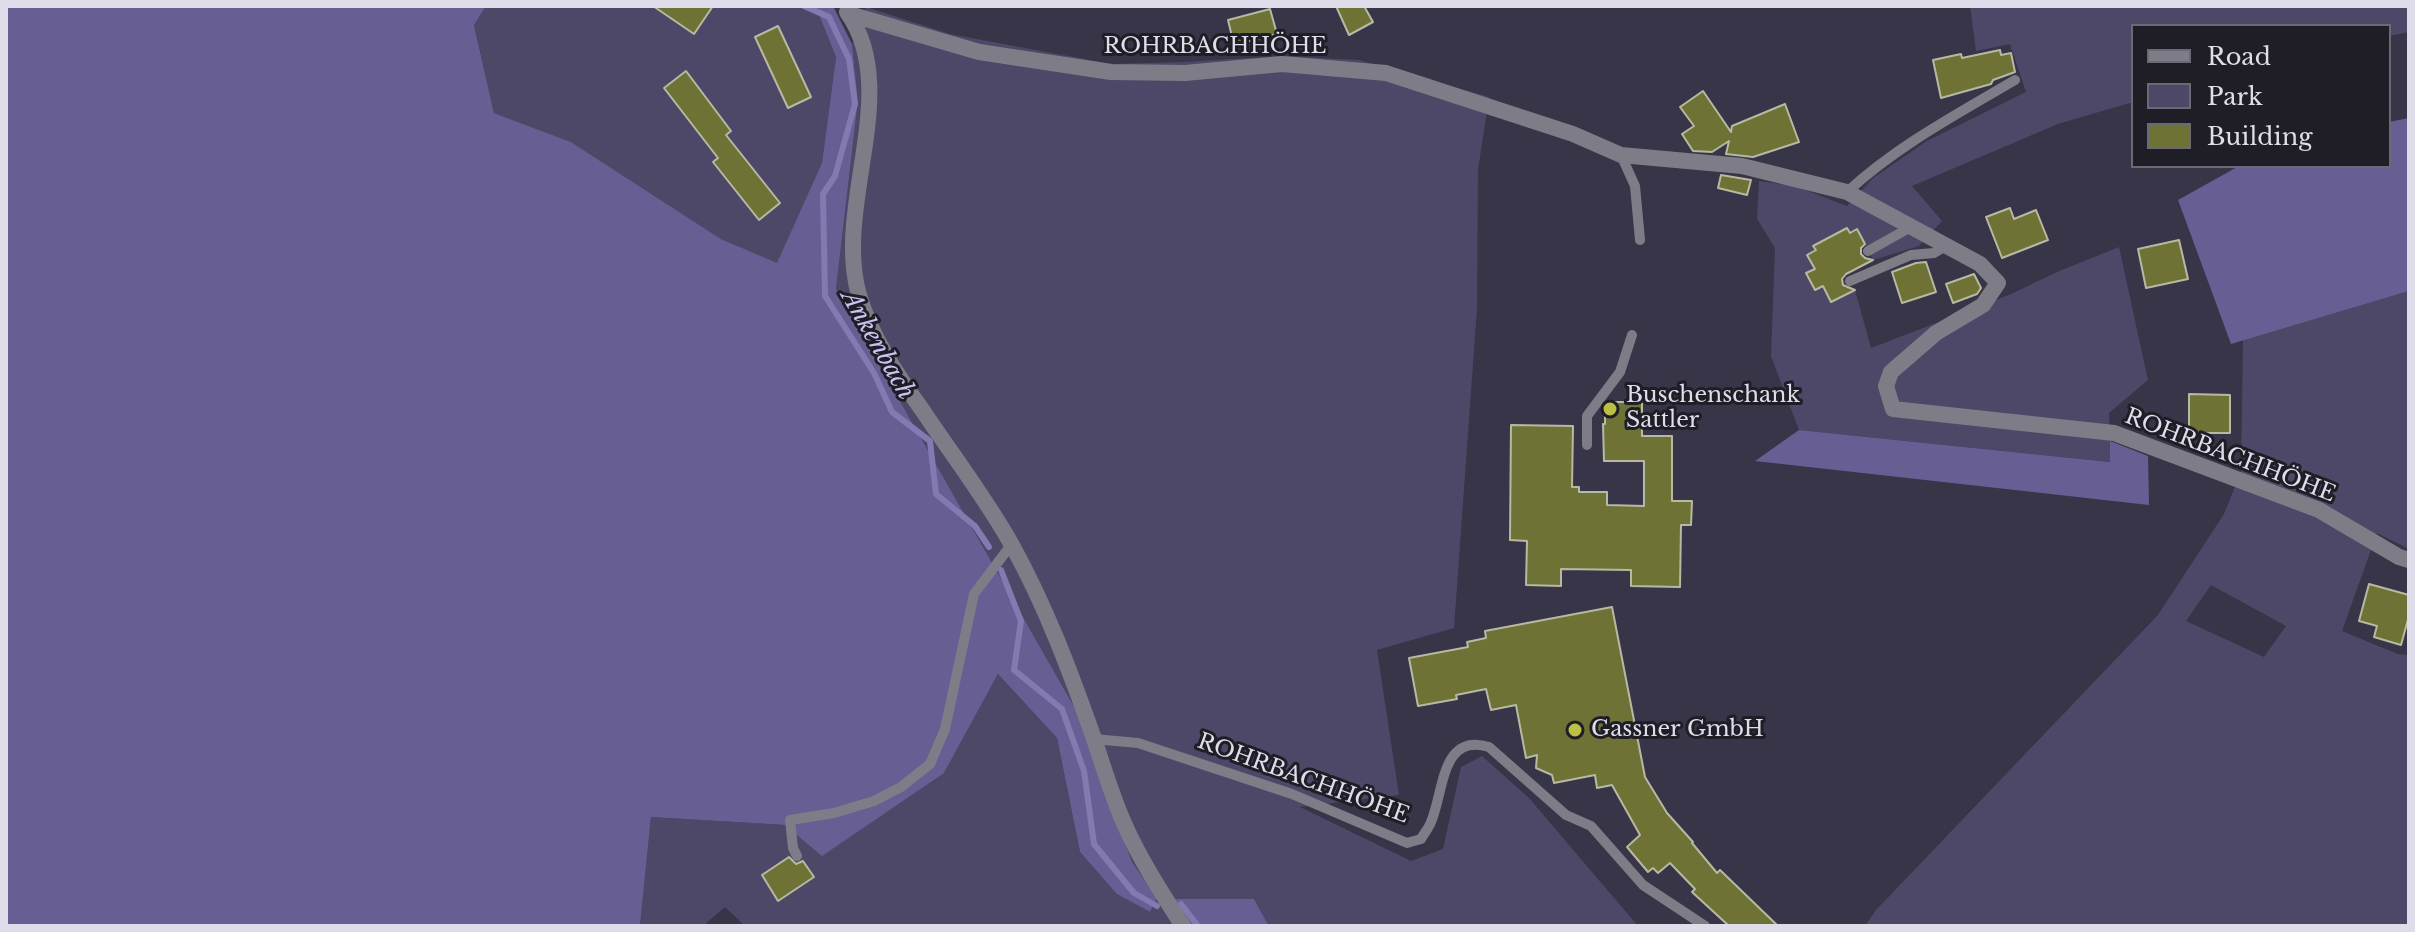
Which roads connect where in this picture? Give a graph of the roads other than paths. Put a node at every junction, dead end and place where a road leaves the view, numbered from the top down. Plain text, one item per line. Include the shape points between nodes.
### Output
1 (846, 10) edge
2 (2015, 80) dead end
3 (1621, 155) junction
4 (1847, 192) junction
5 (1911, 227) junction
6 (1640, 240) dead end
7 (1946, 246) junction
8 (1868, 251) dead end
9 (1850, 281) dead end
10 (1632, 335) dead end
11 (1587, 445) dead end
12 (1011, 545) junction
13 (2409, 560) edge
14 (1094, 739) junction
15 (797, 856) dead end
16 (1183, 926) edge
17 (1705, 926) edge

1 - 3 street, ROHRBACHHÖHE via 979,52 1111,72 1185,73 1282,64 1386,73 1573,134
1 - 12 street via 867,59 869,83 852,245 859,296 889,360
2 - 4 lane via 1876,165
3 - 4 street, ROHRBACHHÖHE via 1742,166
3 - 6 lane via 1635,186
4 - 5 street, ROHRBACHHÖHE
5 - 7 street, ROHRBACHHÖHE
5 - 8 lane
7 - 9 lane
7 - 13 street, ROHRBACHHÖHE via 1980,264 1998,283 1983,305 1936,333 1891,372 1886,386 1893,409 2114,433 2319,510
10 - 11 lane via 1620,372 1587,416
12 - 14 street via 1057,637
12 - 15 lane via 974,594 945,729 930,764 874,801 790,820
14 - 16 street via 1124,824
14 - 17 lane, ROHRBACHHÖHE via 1138,743 1292,794 1407,843 1421,839 1431,823 1451,757 1469,744 1489,747 1566,815 1591,826 1643,885

